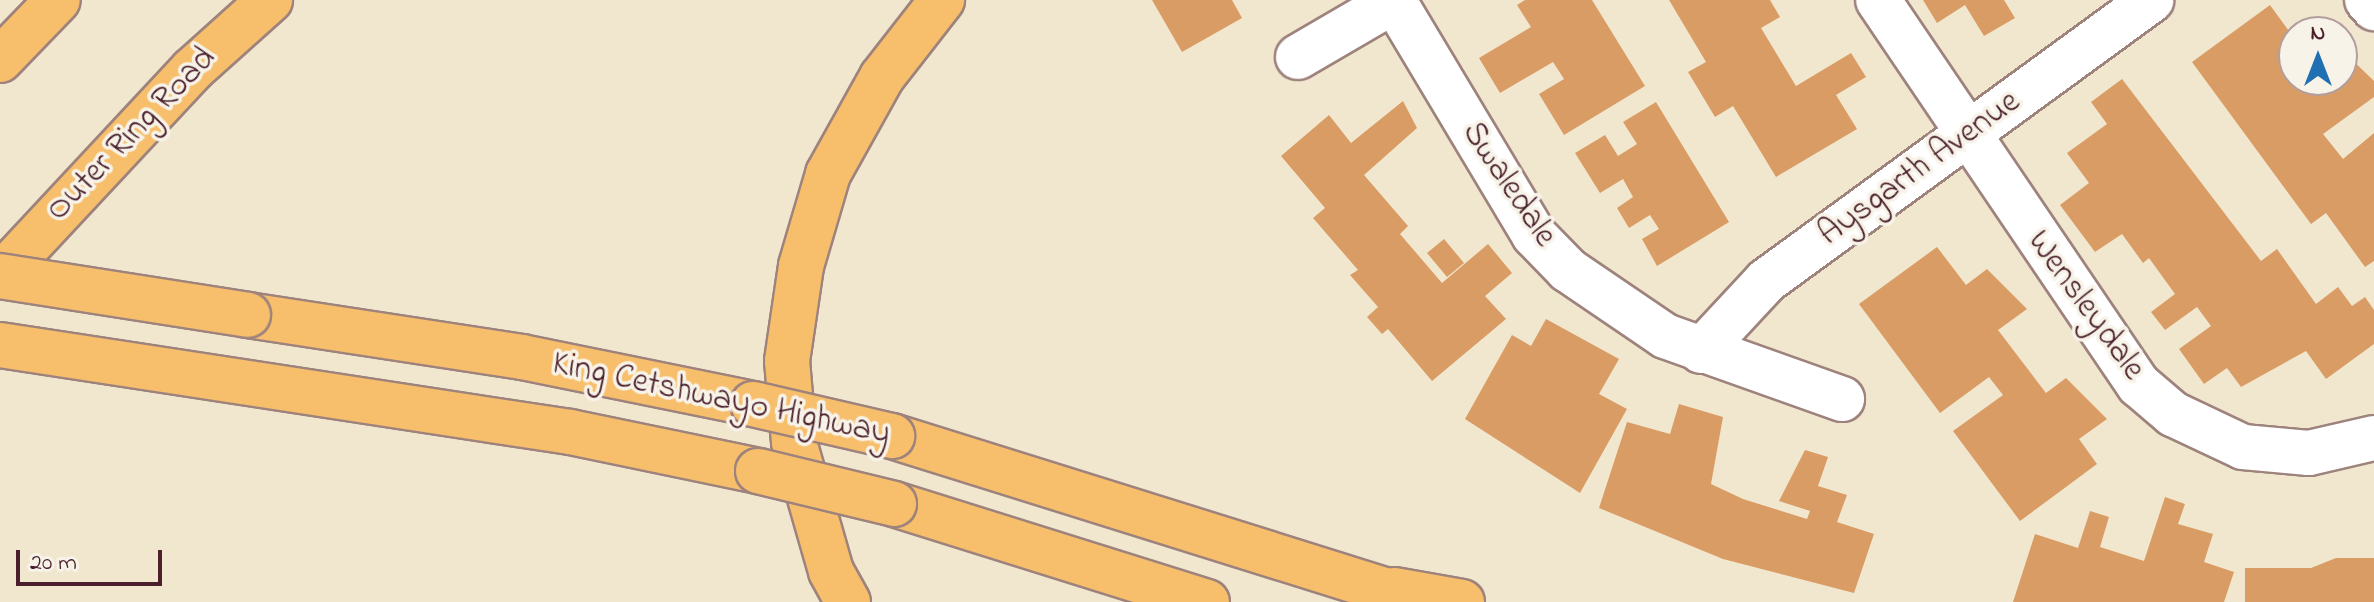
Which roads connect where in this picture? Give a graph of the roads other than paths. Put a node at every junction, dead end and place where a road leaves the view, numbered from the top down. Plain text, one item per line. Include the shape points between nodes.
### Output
1 (58, 0) edge
2 (270, 0) edge
3 (942, 0) edge
4 (1394, 0) edge
5 (1878, 0) edge
6 (2152, 0) edge
7 (2367, 0) edge
8 (2374, 8) edge
9 (1298, 57) dead end
10 (0, 60) edge
11 (1966, 135) junction
12 (0, 276) edge
13 (0, 345) edge
14 (1701, 351) junction
15 (1842, 399) dead end
16 (2374, 438) edge
17 (1380, 588) junction
18 (848, 602) edge
19 (1207, 602) edge
20 (1423, 602) edge
21 (1462, 602) edge

1 - 10 main road
2 - 12 main road, Outer Ring Road via 192,70
3 - 18 main road via 882,77 828,174 801,266 787,361 794,442 827,559
4 - 9 street, Swaledale
4 - 14 street, Swaledale via 1534,235 1634,319
5 - 11 street, Wensleydale
6 - 11 street, Aysgarth Avenue
7 - 8 street
11 - 14 street, Aysgarth Avenue via 1766,281
11 - 16 street, Wensleydale via 2112,352 2173,414 2208,435 2276,454
12 - 17 main road, King Cetshwayo Highway, bridge via 522,357 753,404 892,436
13 - 19 main road, King Cetshwayo Highway, bridge via 570,432 758,471 894,504
14 - 15 street, Swaledale
17 - 20 main road, King Cetshwayo Highway
17 - 21 main road

